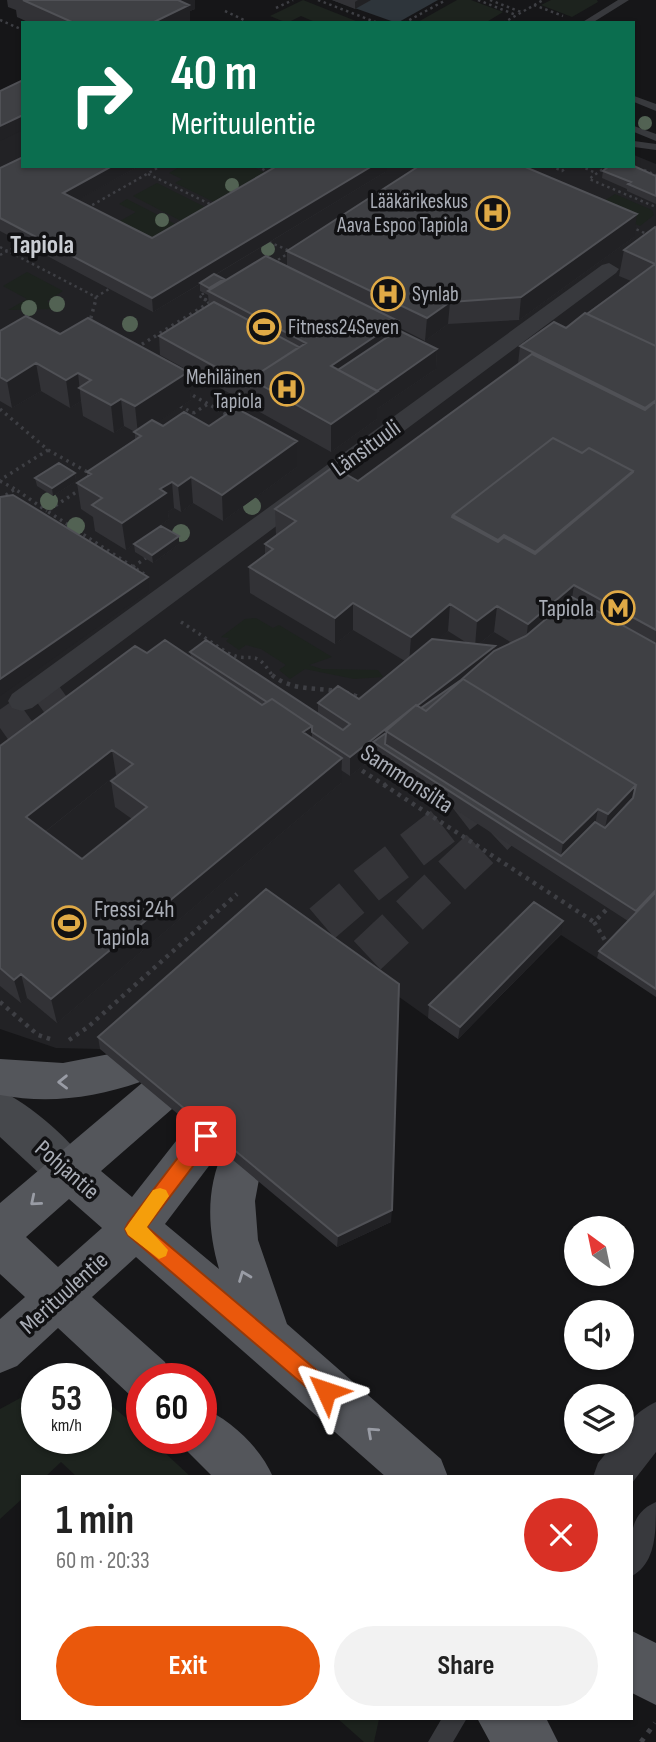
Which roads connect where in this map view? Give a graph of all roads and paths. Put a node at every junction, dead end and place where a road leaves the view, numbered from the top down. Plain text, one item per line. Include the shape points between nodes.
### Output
1 (293, 0) edge
2 (318, 0) edge
3 (446, 0) edge
4 (478, 0) edge
5 (490, 0) edge
6 (543, 0) edge
7 (624, 0) edge
8 (534, 5) junction
9 (276, 8) dead end
10 (225, 11) dead end
11 (521, 12) junction
12 (517, 15) junction
13 (571, 19) dead end
14 (0, 20) edge
15 (244, 20) dead end
16 (373, 21) edge
17 (408, 21) edge
18 (506, 21) edge
19 (588, 21) edge
20 (21, 29) edge
21 (635, 99) edge
22 (656, 108) edge
23 (635, 129) edge
24 (656, 138) edge
25 (635, 144) edge
26 (656, 147) edge
27 (158, 168) edge
28 (261, 168) edge
29 (585, 168) edge
30 (604, 168) edge
31 (597, 173) junction
32 (147, 174) junction
33 (265, 182) edge
34 (655, 206) edge
35 (212, 214) edge
36 (97, 215) edge
37 (627, 226) edge
38 (655, 236) edge
39 (270, 242) edge
40 (23, 243) edge
41 (644, 244) edge
42 (302, 245) edge
43 (0, 247) edge
44 (7, 251) junction
45 (290, 252) junction
46 (0, 255) edge
47 (263, 269) edge
48 (609, 269) dead end
49 (109, 289) edge
50 (211, 289) edge
51 (221, 296) edge
52 (96, 297) junction
53 (210, 302) junction
54 (86, 336) edge
55 (134, 349) edge
56 (184, 390) edge
57 (208, 404) junction
58 (180, 406) edge
59 (0, 409) edge
60 (193, 414) junction
61 (182, 421) edge
62 (242, 423) edge
63 (48, 450) junction
64 (98, 478) edge
65 (0, 480) edge
66 (88, 485) edge
67 (15, 489) junction
68 (0, 499) edge
69 (47, 511) junction
70 (153, 552) edge
71 (205, 638) edge
72 (351, 692) junction
73 (342, 699) edge
74 (22, 701) dead end
75 (373, 705) edge
76 (357, 757) edge
77 (398, 774) edge
78 (384, 786) junction
79 (237, 894) dead end
80 (615, 900) edge
81 (594, 922) junction
82 (619, 954) edge
83 (0, 1002) edge
84 (125, 1069) edge
85 (0, 1077) edge
86 (157, 1096) edge
87 (0, 1110) edge
88 (69, 1172) junction
89 (134, 1229) junction
90 (0, 1231) edge
91 (0, 1244) edge
92 (61, 1298) junction
93 (268, 1339) junction
94 (0, 1350) edge
95 (131, 1363) edge
96 (656, 1421) edge
97 (217, 1447) edge
98 (246, 1475) edge
99 (421, 1475) edge
100 (614, 1475) edge
101 (656, 1522) edge
102 (633, 1555) edge
103 (633, 1659) edge
104 (656, 1678) edge
105 (455, 1720) edge
106 (507, 1720) edge
107 (656, 1721) edge
108 (439, 1742) edge
109 (531, 1742) edge
110 (641, 1742) edge

1 - 9 path
2 - 16 path
3 - 17 path
4 - 12 path
5 - 11 path
6 - 8 path
7 - 19 lane
8 - 11 path
8 - 13 path
10 - 15 path
11 - 12 path
12 - 18 path
14 - 20 path
21 - 22 lane
23 - 24 lane
25 - 26 lane
27 - 32 path
28 - 33 path via 276,176
29 - 31 path
30 - 31 path
31 - 34 path via 589,179
32 - 35 path via 220,209
32 - 36 path via 84,209
37 - 38 path
38 - 41 path
39 - 45 path
40 - 44 path
42 - 45 path
43 - 44 path
44 - 46 path
44 - 52 path
45 - 47 path
48 - 74 street, Länsituuli
49 - 52 path
50 - 53 path via 199,296
51 - 53 path
52 - 54 path
53 - 55 path
56 - 57 path
57 - 60 path
57 - 62 path
58 - 60 path
59 - 63 path
60 - 61 path
63 - 64 path
63 - 65 path
65 - 67 path
66 - 69 path
67 - 68 path
67 - 69 path
69 - 70 path via 133,567
71 - 72 path via 232,655 254,656 288,686
72 - 73 path
72 - 75 path
76 - 78 path, Sammonsilta via 350,763
77 - 78 path
78 - 81 path, Sammonsilta
79 - 83 path via 69,1040 38,1035
80 - 81 path
81 - 82 path via 608,947
84 -> 85 main road via 77,1082 25,1083
86 - 88 main road
87 - 88 main road, Pohjantie
88 - 89 main road, Pohjantie
88 -> 90 main road
89 - 92 main road, Merituulentie
89 - 93 main road, Pohjantie
93 -> 89 main road, Merituulentie via 239,1262 223,1149
91 - 92 main road
92 - 94 main road, Merituulentie
92 - 95 main road
99 -> 93 main road, Pohjantie
96 - 100 street
97 - 98 main road
101 - 102 street
103 - 104 main road
105 - 108 lane
106 - 109 main road
107 - 110 path

